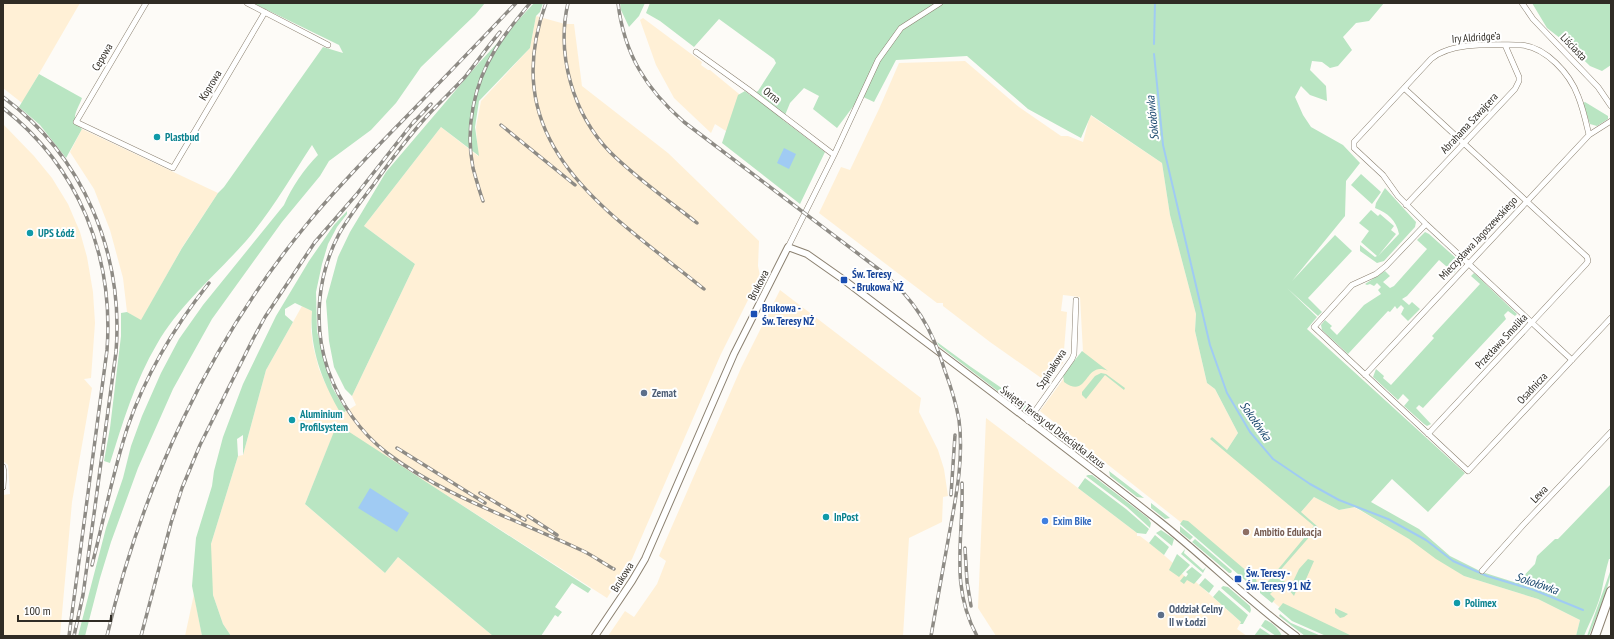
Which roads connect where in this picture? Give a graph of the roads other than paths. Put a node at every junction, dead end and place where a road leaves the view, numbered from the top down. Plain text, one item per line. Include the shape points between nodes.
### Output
1 (146, 3) edge
2 (247, 3) edge
3 (940, 3) edge
4 (1522, 3) edge
5 (265, 12) junction
6 (328, 45) dead end
7 (1505, 45) junction
8 (696, 52) dead end
9 (1404, 88) junction
10 (1611, 106) edge
11 (1611, 121) edge
12 (1589, 135) junction
13 (1464, 143) junction
14 (834, 155) junction
15 (173, 168) joint
16 (1526, 202) junction
17 (1406, 205) junction
18 (1426, 224) junction
19 (788, 247) junction
20 (1468, 264) junction
21 (1076, 300) dead end
22 (1611, 318) edge
23 (1533, 322) junction
24 (1572, 360) junction
25 (1364, 375) junction
26 (1028, 420) junction
27 (1611, 432) edge
28 (1428, 434) junction
29 (3, 467) edge
30 (3, 487) edge
31 (1482, 571) dead end
32 (1611, 591) edge
33 (595, 636) edge
34 (1296, 636) edge
35 (1595, 636) edge

1 - 15 street, Cepowa via 76,122
2 - 5 street
3 - 14 street, Brukowa via 901,28 878,60
4 - 10 street, Liściasta via 1533,19 1598,87
5 - 6 street
5 - 15 street, Koprowa
7 - 9 street, Iry Aldridge’a via 1456,47 1445,50 1431,59
7 - 12 street, Iry Aldridge’a via 1524,45 1536,49 1562,70 1579,97
7 - 13 street, Abrahama Szwajcera via 1519,77 1518,84
8 - 14 street, Orna
9 - 13 street
9 - 17 street, Iry Aldridge’a via 1353,145 1383,175
11 - 12 street, Mieczysława Jagoszewskiego
12 - 16 street, Mieczysława Jagoszewskiego
13 - 16 street
13 - 17 street, Abrahama Szwajcera
14 - 19 street, Brukowa
16 - 20 street, Mieczysława Jagoszewskiego
16 - 23 street, Przecława Smolika via 1588,261
17 - 18 street
18 - 20 street
18 - 25 street via 1386,266 1376,274 1352,285 1314,327
19 - 26 street, Świętej Teresy od Dzieciątka Jezus via 804,252 818,261
19 - 33 street, Brukowa via 734,354 644,559
20 - 23 street
20 - 25 street, Mieczysława Jagoszewskiego
21 - 26 street, Szpinakowa via 1074,354
22 - 24 street, Osadnicza
23 - 24 street
23 - 28 street, Przecława Smolika
24 - 28 street, Osadnicza via 1468,471
25 - 28 street
26 - 34 street, Świętej Teresy od Dzieciątka Jezus via 1174,533
27 - 31 street, Lewa
29 - 30 street
32 - 35 main road

